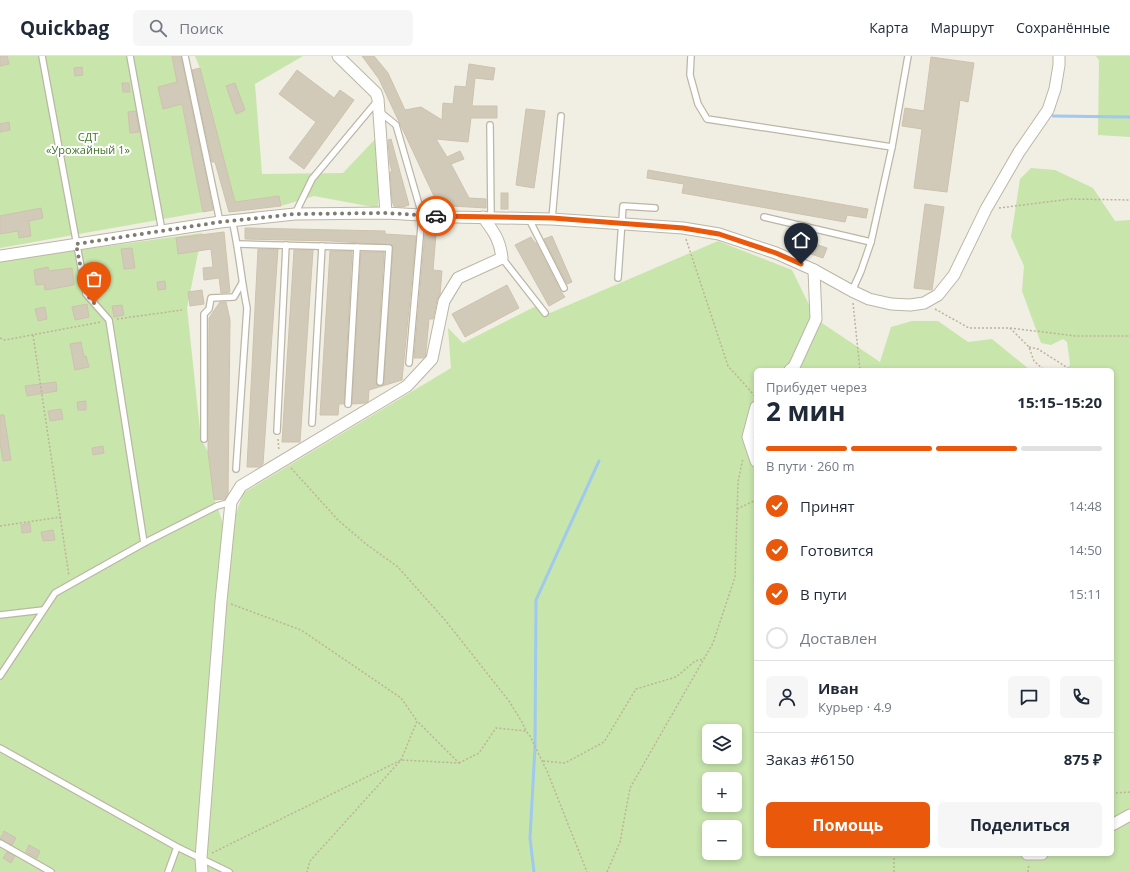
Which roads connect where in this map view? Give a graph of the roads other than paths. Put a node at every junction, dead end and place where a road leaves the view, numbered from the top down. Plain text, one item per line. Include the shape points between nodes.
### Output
1 (42, 56) edge
2 (130, 56) edge
3 (185, 56) edge
4 (338, 56) edge
5 (691, 56) edge
6 (908, 56) edge
7 (1059, 56) edge
8 (378, 99) junction
9 (379, 112) junction
10 (561, 116) dead end
11 (490, 125) dead end
12 (892, 147) junction
13 (655, 208) dead end
14 (386, 213) junction
15 (295, 214) junction
16 (422, 215) junction
17 (764, 216) dead end
18 (487, 218) junction
19 (529, 218) junction
20 (552, 218) junction
21 (232, 220) junction
22 (220, 222) junction
23 (621, 223) junction
24 (162, 231) junction
25 (872, 242) junction
26 (76, 244) junction
27 (238, 244) junction
28 (286, 245) junction
29 (322, 246) junction
30 (357, 247) junction
31 (0, 256) edge
32 (502, 258) junction
33 (814, 270) junction
34 (618, 278) dead end
35 (242, 283) junction
36 (564, 288) dead end
37 (852, 291) junction
38 (545, 313) dead end
39 (409, 363) dead end
40 (793, 368) edge
41 (380, 382) dead end
42 (348, 404) dead end
43 (754, 414) edge
44 (312, 422) dead end
45 (277, 431) road end
46 (204, 439) dead end
47 (754, 455) edge
48 (236, 469) dead end
49 (231, 502) junction
50 (144, 543) junction
51 (43, 610) junction
52 (0, 615) edge
53 (0, 676) edge
54 (0, 748) edge
55 (1130, 815) edge
56 (1114, 824) edge
57 (0, 843) edge
58 (177, 847) junction
59 (200, 866) edge
60 (51, 872) edge
61 (168, 872) edge
62 (229, 872) edge

1 - 26 lane
2 - 24 lane
3 - 22 lane
4 - 8 street via 376,93
5 - 12 lane via 690,75 698,104 706,119
6 - 12 lane
7 - 37 street via 1055,89 1048,110 1019,152 986,209 954,275 938,295 924,303 910,305 869,299
8 - 9 street
8 - 15 lane via 312,179
9 - 14 street
9 - 16 lane via 396,125
10 - 20 lane
11 - 18 lane
12 - 25 lane
13 - 23 lane via 623,206
14 - 15 street
14 - 16 street
15 - 21 street
16 - 18 street
16 - 39 lane
17 - 25 lane
18 - 19 street
18 - 32 street via 500,245
19 - 20 street
19 - 36 lane
20 - 23 street
21 - 22 street
21 - 27 lane
22 - 24 street
23 - 33 street via 719,234 776,253
23 - 34 lane
24 - 26 street
25 - 37 lane
26 - 31 street
26 - 50 lane via 86,294 109,320
27 - 28 lane
27 - 35 lane
28 - 29 lane
28 - 45 lane
29 - 30 lane
29 - 44 lane
30 - 41 lane via 389,248
30 - 42 lane
32 - 38 lane
32 - 49 street via 458,278 444,302 432,359 407,386 241,486
33 - 37 street
33 - 40 street via 816,319
35 - 46 lane via 234,296 211,298 209,309 204,314
35 - 48 lane via 247,308
43 - 47 street via 748,437
49 - 50 lane via 217,506
49 - 59 street
50 - 51 lane via 55,593
51 - 52 lane
51 - 53 lane
54 - 58 lane
55 - 56 street
57 - 60 lane
58 - 59 lane
58 - 61 lane
59 - 62 lane

